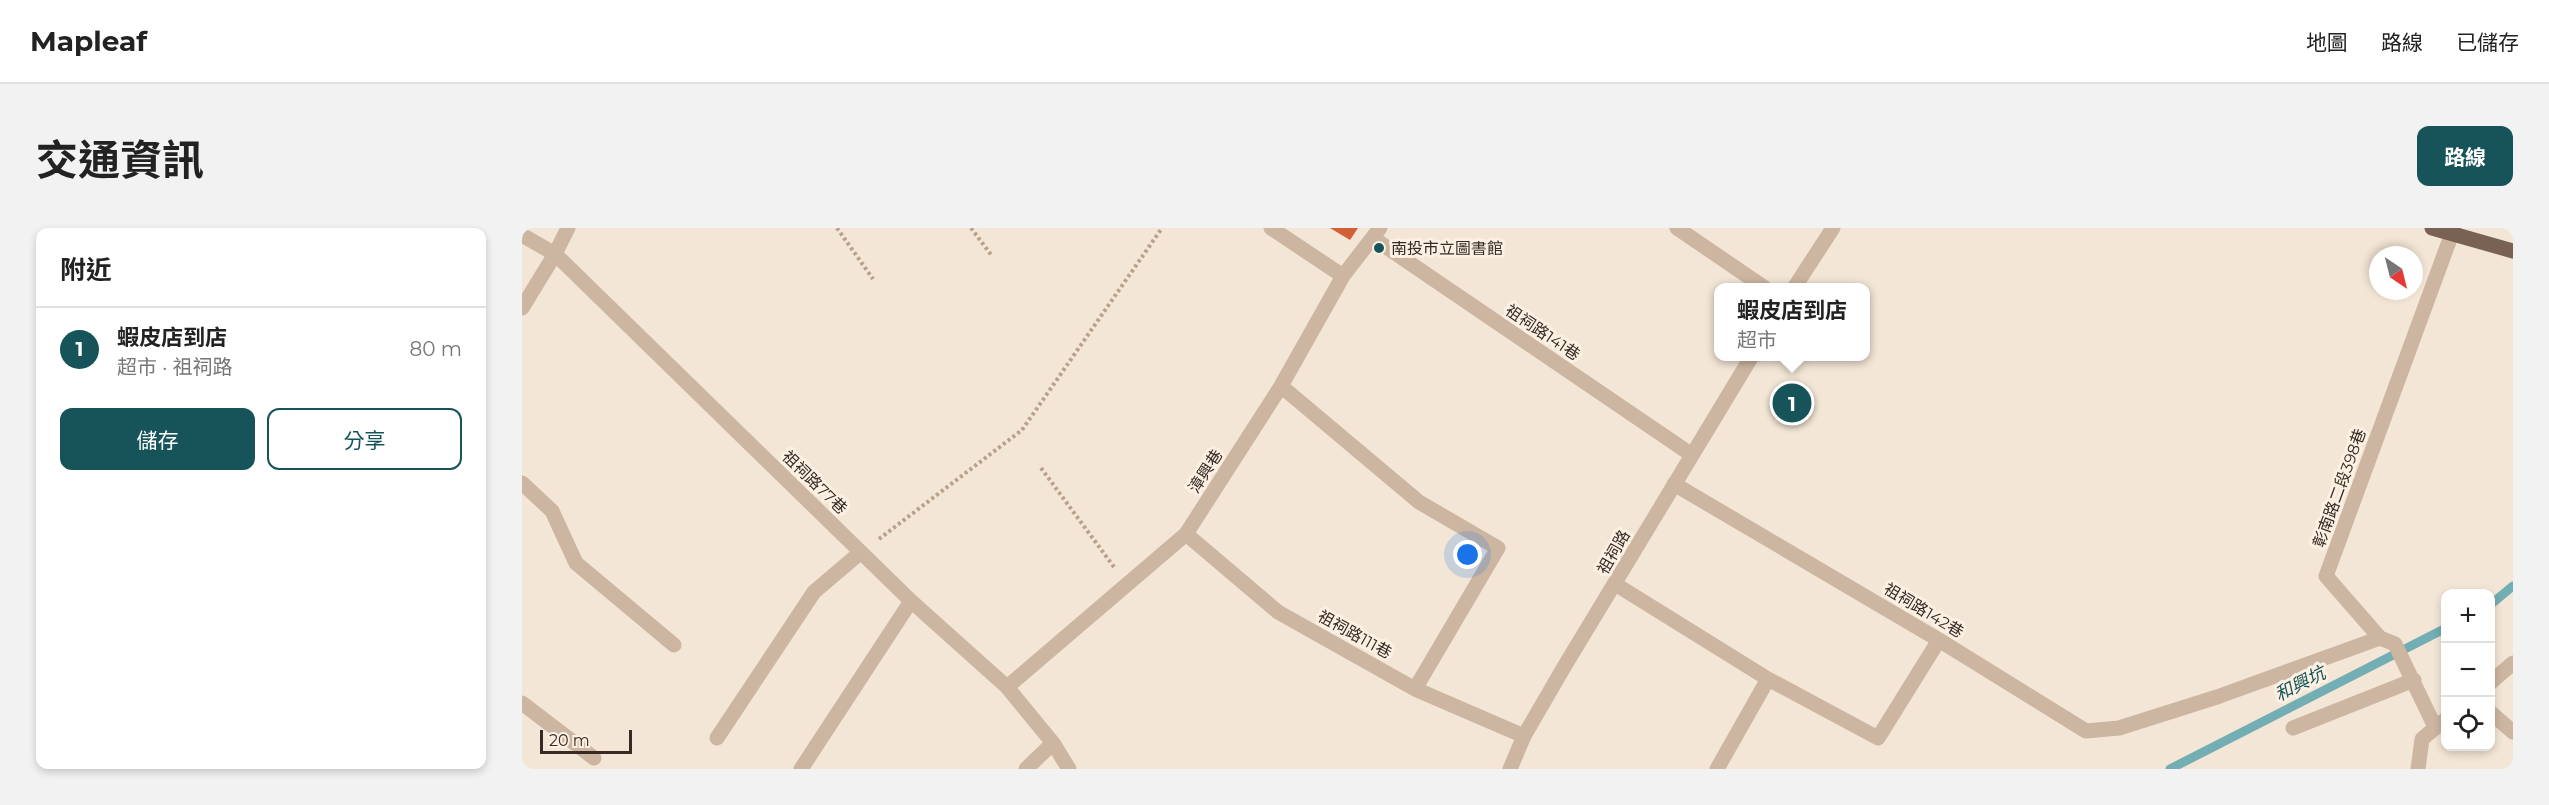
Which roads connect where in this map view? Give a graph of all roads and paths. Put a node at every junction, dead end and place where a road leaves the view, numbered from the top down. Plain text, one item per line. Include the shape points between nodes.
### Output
1 (567, 228) edge
2 (837, 228) edge
3 (971, 228) edge
4 (1162, 228) edge
5 (1271, 228) edge
6 (1677, 228) edge
7 (1833, 228) edge
8 (2432, 228) edge
9 (2453, 231) edge
10 (1377, 233) edge
11 (522, 234) edge
12 (2513, 251) edge
13 (555, 254) junction
14 (992, 256) dead end
15 (1343, 276) junction
16 (873, 279) dead end
17 (1758, 283) edge
18 (1797, 283) edge
19 (522, 308) edge
20 (1750, 361) edge
21 (1281, 386) junction
22 (1692, 455) junction
23 (1041, 468) dead end
24 (522, 483) edge
25 (1674, 484) junction
26 (1186, 534) junction
27 (861, 552) junction
28 (1127, 584) junction
29 (1615, 585) junction
30 (911, 601) junction
31 (2380, 638) junction
32 (1940, 640) junction
33 (674, 645) dead end
34 (2513, 663) edge
35 (2495, 678) edge
36 (1768, 679) junction
37 (2414, 680) junction
38 (1007, 687) junction
39 (1415, 689) junction
40 (522, 703) edge
41 (2495, 716) edge
42 (2440, 723) edge
43 (2293, 728) dead end
44 (2513, 732) edge
45 (1524, 736) junction
46 (717, 738) dead end
47 (1053, 743) junction
48 (594, 758) dead end
49 (801, 769) edge
50 (1026, 769) edge
51 (1069, 769) edge
52 (1511, 769) edge
53 (1717, 769) edge
54 (2418, 769) edge

1 - 13 street
2 - 16 path
3 - 14 path
4 - 27 path via 1022,430
5 - 15 street
6 - 17 street
7 - 18 street
8 - 9 main road
9 - 12 main road
9 - 31 street, 彰南路二段398巷 via 2326,576
10 - 15 street, 漳興巷
10 - 22 street, 祖祠路141巷
11 - 13 street, 祖祠路77巷
13 - 19 street
13 - 27 street, 祖祠路77巷
15 - 21 street, 漳興巷
20 - 22 street, 祖祠路
21 - 26 street, 漳興巷
21 - 39 street via 1419,502 1498,548
22 - 25 street, 祖祠路
23 - 28 path
24 - 33 street via 552,512 576,562
25 - 29 street, 祖祠路
25 - 32 street, 祖祠路142巷
26 - 28 street, 漳興巷
26 - 39 street, 祖祠路111巷 via 1278,612
27 - 30 street, 祖祠路77巷
27 - 46 street via 814,592
28 - 38 street, 漳興巷
29 - 36 street
29 - 45 street, 祖祠路
30 - 38 street, 祖祠路77巷
30 - 49 street
31 - 32 street, 祖祠路142巷 via 2217,697 2119,728 2086,731
31 - 37 street, 彰南路二段398巷 via 2395,644
32 - 36 street via 1878,738
34 - 35 street
36 - 53 street
37 - 42 street, 彰南路二段398巷
37 - 43 street
38 - 47 street, 祖祠路77巷
39 - 45 street, 祖祠路111巷
40 - 48 street
41 - 44 street
42 - 54 street via 2422,739
45 - 52 street, 祖祠路
47 - 50 street
47 - 51 street, 祖祠路77巷

